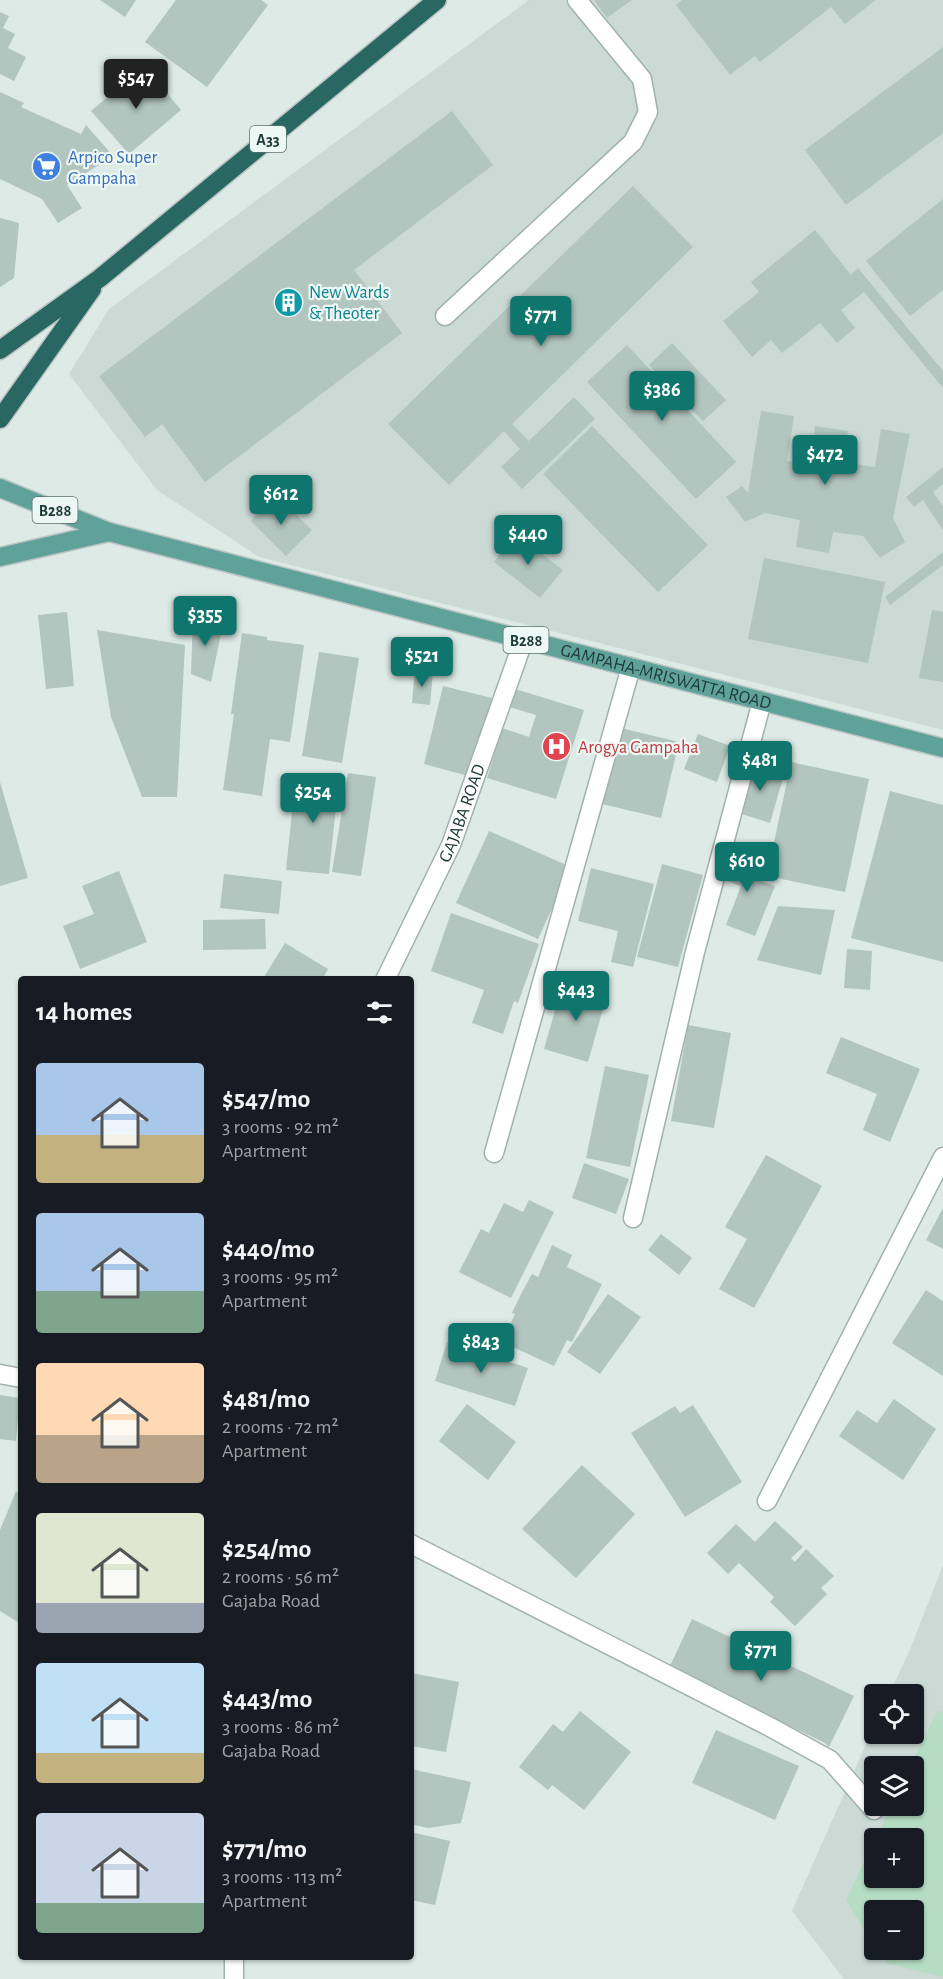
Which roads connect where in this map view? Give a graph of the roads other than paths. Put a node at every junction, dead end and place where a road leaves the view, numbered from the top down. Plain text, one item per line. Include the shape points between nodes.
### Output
1 (577, 0) edge
2 (430, 2) edge
3 (100, 278) junction
4 (445, 316) dead end
5 (0, 350) edge
6 (0, 419) edge
7 (0, 488) edge
8 (109, 532) junction
9 (0, 556) edge
10 (524, 639) junction
11 (631, 667) junction
12 (762, 701) junction
13 (943, 748) edge
14 (387, 976) edge
15 (494, 1153) dead end
16 (943, 1157) edge
17 (633, 1218) dead end
18 (0, 1374) edge
19 (18, 1377) edge
20 (767, 1501) dead end
21 (414, 1546) edge
22 (864, 1799) edge
23 (234, 1960) edge
24 (234, 1979) edge

1 - 4 street via 642,80 648,112 633,142
2 - 3 highway, A33
3 - 5 highway, A33
3 - 6 highway, A33
7 - 8 main road, GAMPAHA-MRISWATTA ROAD / B288
8 - 9 main road, GAMPAHA-MRISWATTA ROAD / B288
8 - 10 main road, GAMPAHA-MRISWATTA ROAD / B288
10 - 11 main road, GAMPAHA-MRISWATTA ROAD / B288
10 - 14 street, GAJABA ROAD via 451,845
11 - 12 main road, GAMPAHA-MRISWATTA ROAD / B288
11 - 15 street
12 - 13 main road, GAMPAHA-MRISWATTA ROAD / B288
12 - 17 street via 695,952
16 - 20 street
18 - 19 street
21 - 22 street via 830,1760
23 - 24 street

